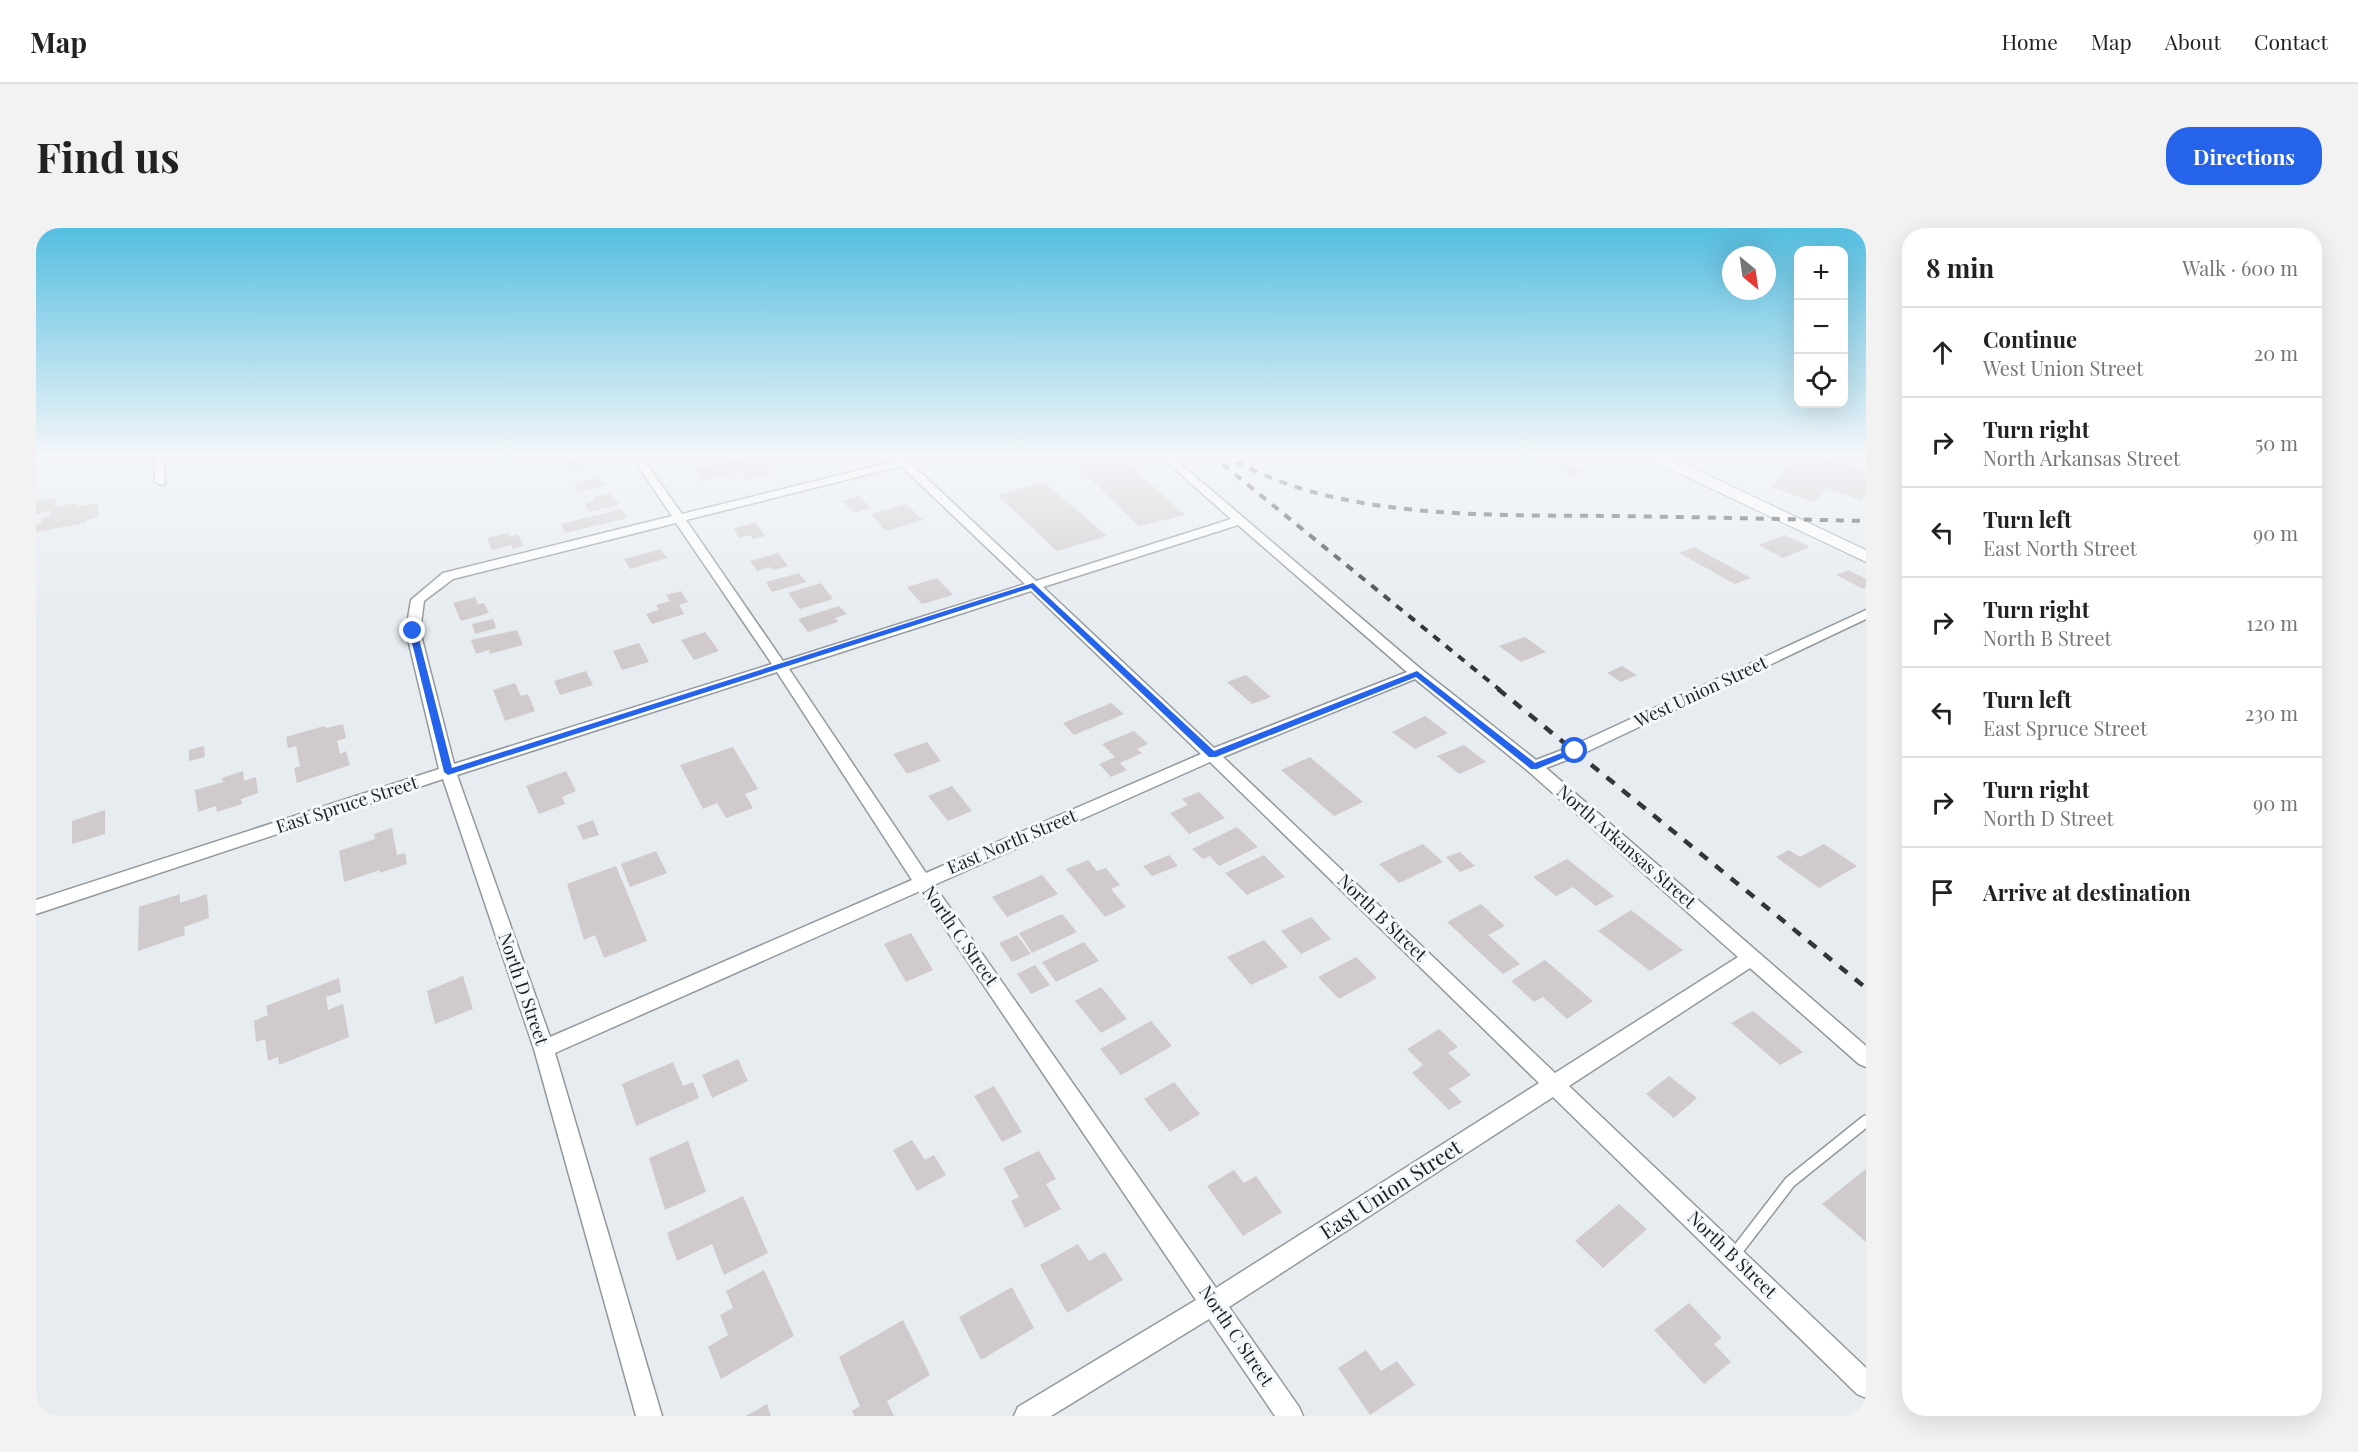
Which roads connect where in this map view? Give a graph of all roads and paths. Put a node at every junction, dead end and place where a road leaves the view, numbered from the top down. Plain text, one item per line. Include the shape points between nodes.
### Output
1 (674, 509) edge
2 (718, 509) edge
3 (953, 509) edge
4 (1229, 509) edge
5 (1768, 509) edge
6 (681, 520) junction
7 (1241, 520) junction
8 (1864, 555) edge
9 (1033, 585) junction
10 (1866, 614) edge
11 (780, 666) junction
12 (1417, 673) junction
13 (1212, 755) junction
14 (1534, 766) junction
15 (448, 772) junction
16 (922, 881) junction
17 (36, 907) edge
18 (1751, 958) junction
19 (544, 1049) junction
20 (1866, 1058) edge
21 (1556, 1085) junction
22 (1866, 1120) edge
23 (1733, 1256) junction
24 (1214, 1303) junction
25 (1866, 1385) edge
26 (649, 1416) edge
27 (1027, 1416) edge
28 (1290, 1416) edge

1 - 6 street, North C Street
2 - 6 street
3 - 9 street, North B Street
4 - 7 street, North Arkansas Street
5 - 8 main road
6 - 11 street, North C Street
6 - 15 street, North D Street via 448,576 418,600 413,631
7 - 9 street, East Spruce Street
7 - 12 street, North Arkansas Street
9 - 11 street, East Spruce Street
9 - 13 street, North B Street
10 - 14 street, West Union Street via 1575,751
11 - 15 street, East Spruce Street
11 - 16 street, North C Street
12 - 13 street, East North Street
12 - 14 street, North Arkansas Street
13 - 16 street, East North Street
13 - 21 street, North B Street
14 - 18 street, North Arkansas Street
15 - 17 street, East Spruce Street
15 - 19 street, North D Street
16 - 19 street, East North Street
16 - 24 street, North C Street
18 - 20 street, North Arkansas Street
18 - 21 street, East Union Street
19 - 26 street, North D Street
21 - 23 street, North B Street
21 - 24 street, East Union Street
22 - 23 lane via 1790,1182
23 - 25 street, North B Street
24 - 27 street, East Union Street
24 - 28 street, North C Street

